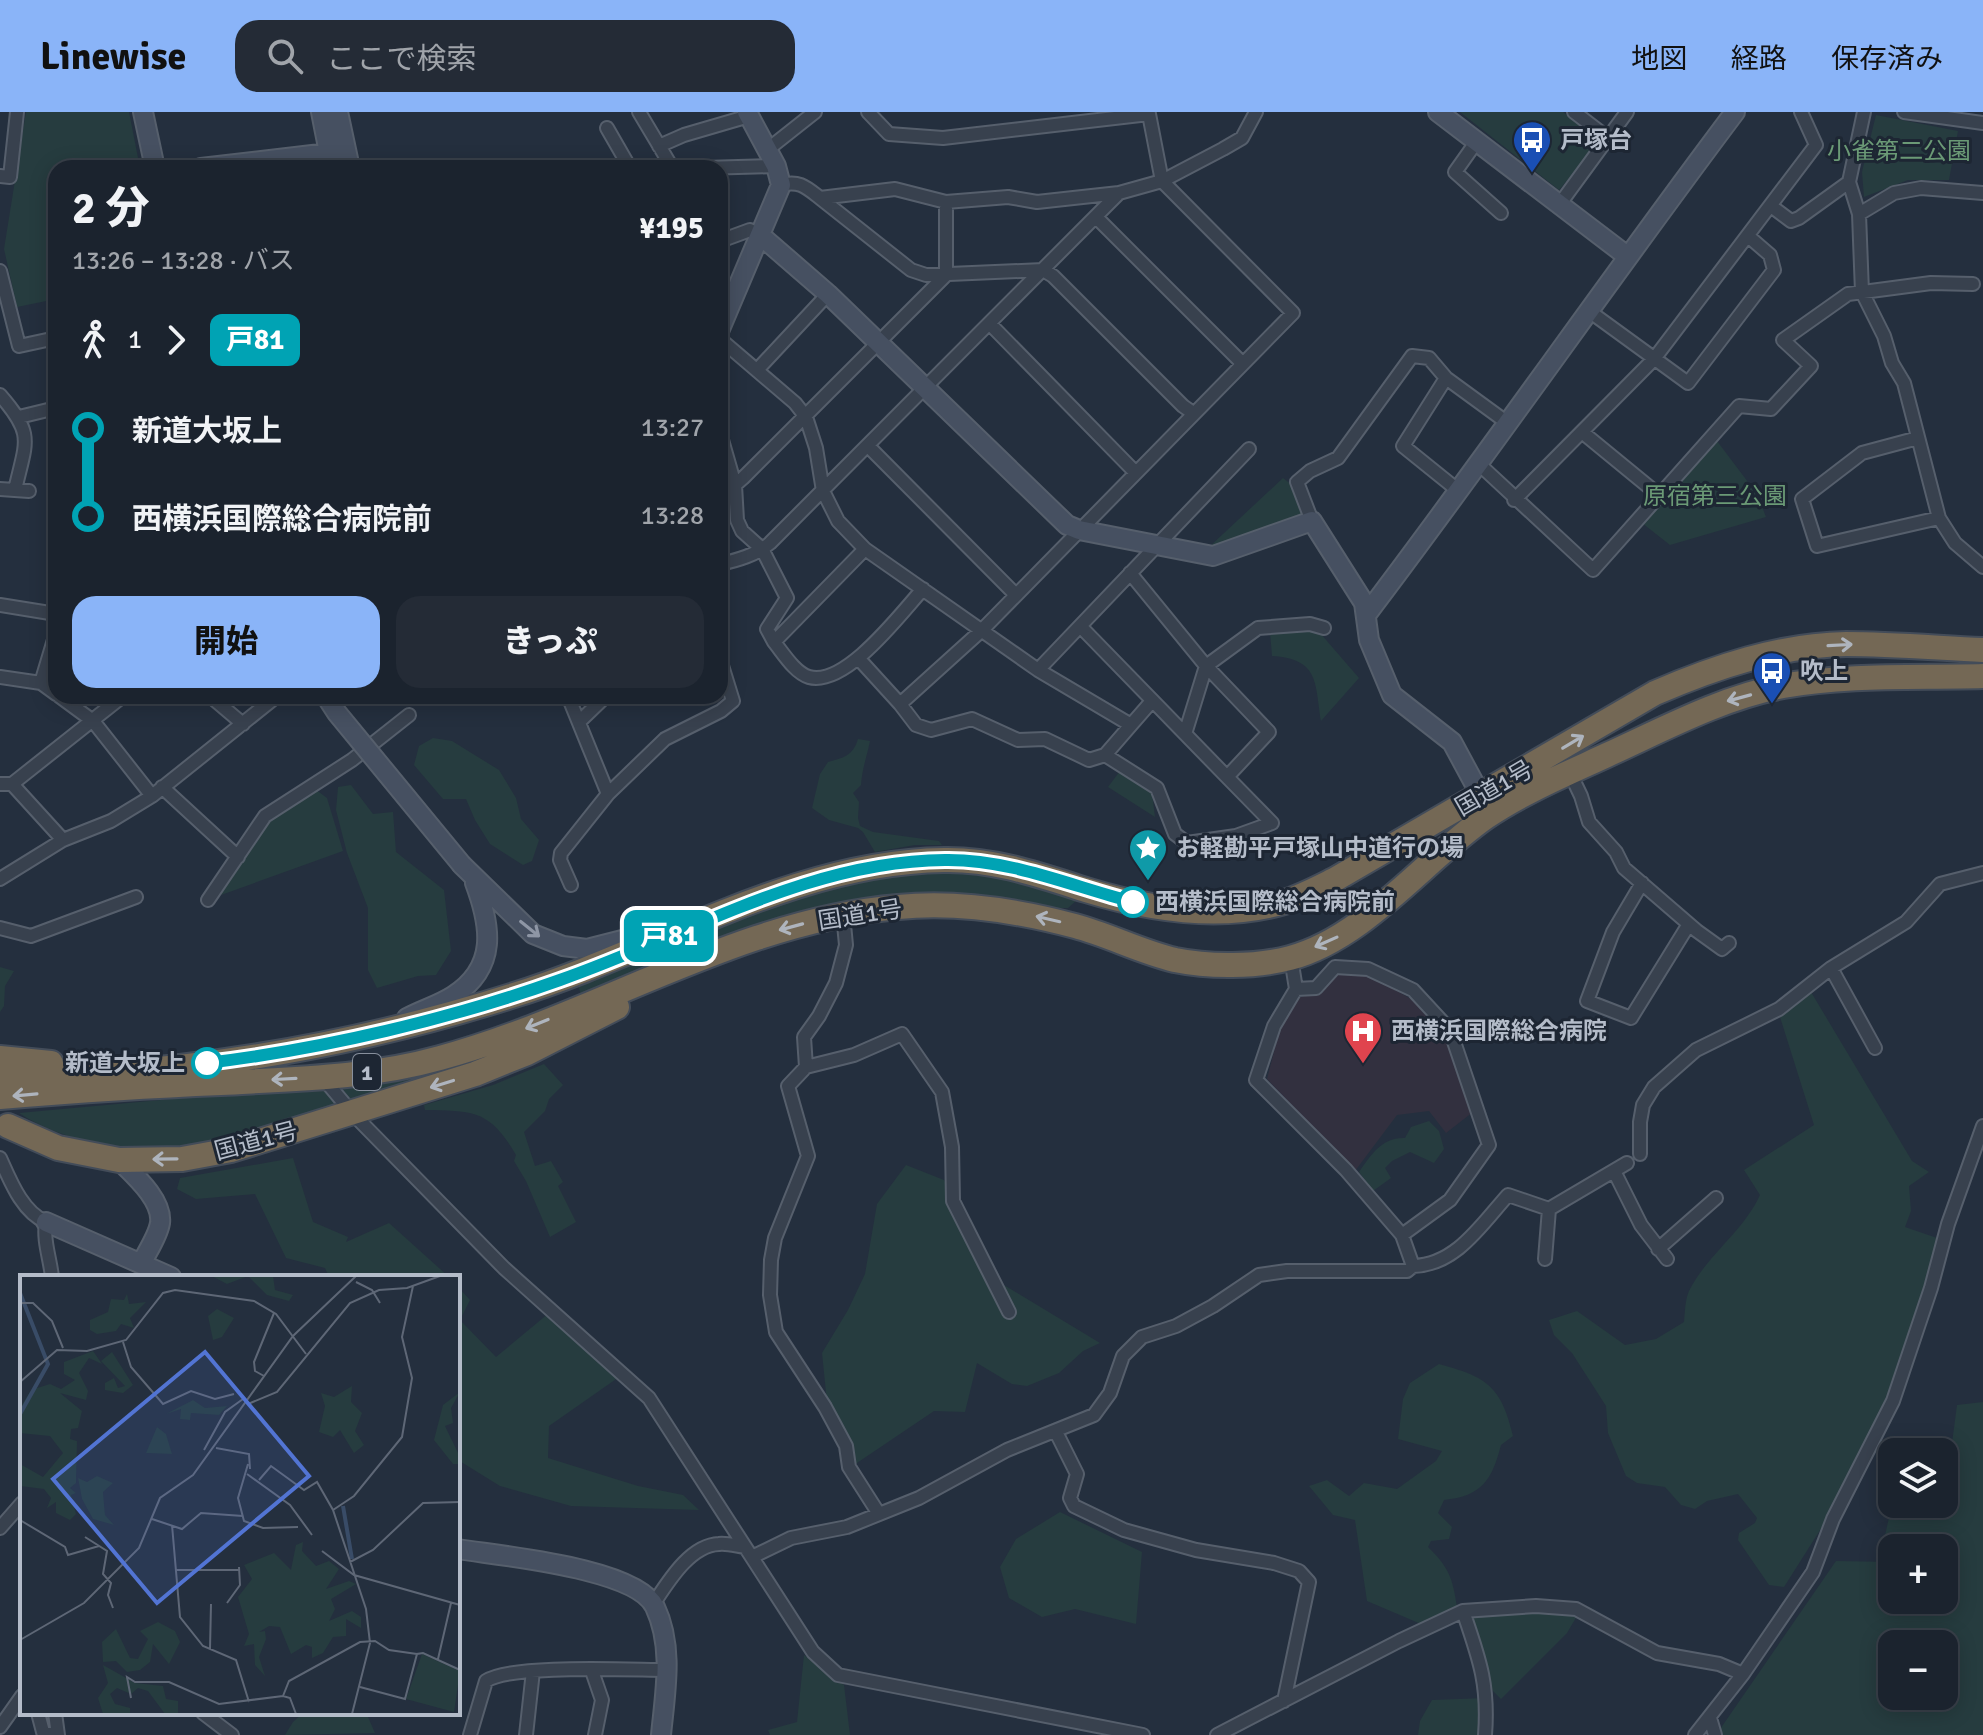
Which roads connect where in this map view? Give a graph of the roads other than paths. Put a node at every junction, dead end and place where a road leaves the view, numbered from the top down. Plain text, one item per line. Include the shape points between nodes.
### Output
1 (17, 112) edge
2 (143, 112) edge
3 (321, 112) edge
4 (338, 112) edge
5 (639, 112) edge
6 (815, 112) edge
7 (868, 112) edge
8 (1256, 112) edge
9 (1438, 112) edge
10 (1574, 112) edge
11 (1627, 112) edge
12 (1735, 112) edge
13 (1801, 112) edge
14 (1864, 112) edge
15 (1904, 112) edge
16 (748, 114) edge
17 (1983, 123) edge
18 (607, 128) dead end
19 (1608, 138) junction
20 (1477, 141) junction
21 (659, 146) junction
22 (771, 158) junction
23 (153, 160) edge
24 (339, 160) edge
25 (625, 160) edge
26 (668, 160) edge
27 (728, 164) edge
28 (0, 176) edge
29 (1162, 181) junction
30 (1849, 182) junction
31 (781, 185) junction
32 (1119, 193) junction
33 (1983, 193) edge
34 (820, 198) junction
35 (946, 202) junction
36 (1559, 205) junction
37 (1771, 206) junction
38 (1501, 213) dead end
39 (1859, 214) junction
40 (1096, 217) junction
41 (760, 235) junction
42 (1748, 236) junction
43 (728, 238) edge
44 (1627, 256) junction
45 (1043, 270) junction
46 (0, 271) edge
47 (946, 275) junction
48 (1973, 284) dead end
49 (1862, 292) junction
50 (828, 294) junction
51 (728, 310) edge
52 (1589, 311) junction
53 (6, 317) edge
54 (990, 324) junction
55 (48, 340) edge
56 (880, 343) junction
57 (728, 345) edge
58 (1654, 359) junction
59 (1242, 363) junction
60 (758, 369) junction
61 (1446, 378) junction
62 (927, 388) junction
63 (0, 395) edge
64 (48, 410) edge
65 (1193, 413) junction
66 (19, 417) junction
67 (806, 417) junction
68 (1509, 424) junction
69 (1582, 432) junction
70 (1918, 438) junction
71 (868, 446) junction
72 (1249, 449) dead end
73 (728, 456) edge
74 (1480, 465) junction
75 (1135, 472) junction
76 (735, 485) junction
77 (728, 488) edge
78 (0, 489) edge
79 (15, 490) junction
80 (29, 491) dead end
81 (823, 491) junction
82 (1460, 492) junction
83 (1660, 496) junction
84 (1514, 500) junction
85 (1939, 518) junction
86 (1312, 521) junction
87 (1079, 530) junction
88 (1157, 545) junction
89 (762, 549) junction
90 (865, 549) junction
91 (728, 562) edge
92 (1983, 567) edge
93 (1130, 573) junction
94 (923, 589) junction
95 (1016, 595) junction
96 (0, 605) edge
97 (48, 613) edge
98 (1366, 615) junction
99 (1080, 626) junction
100 (1324, 628) dead end
101 (982, 630) junction
102 (774, 642) junction
103 (1983, 650) edge
104 (859, 659) junction
105 (48, 660) edge
106 (1206, 666) junction
107 (1038, 670) junction
108 (1983, 676) edge
109 (0, 677) edge
110 (41, 683) junction
111 (728, 685) edge
112 (48, 688) edge
113 (1152, 701) junction
114 (69, 704) edge
115 (113, 704) edge
116 (219, 704) edge
117 (267, 704) edge
118 (331, 704) edge
119 (571, 704) edge
120 (598, 704) edge
121 (900, 704) junction
122 (409, 715) dead end
123 (93, 721) junction
124 (579, 722) junction
125 (243, 724) junction
126 (1131, 725) junction
127 (1185, 734) junction
128 (1105, 755) junction
129 (1570, 773) junction
130 (1227, 777) junction
131 (6, 784) edge
132 (157, 791) junction
133 (608, 794) junction
134 (1480, 794) junction
135 (63, 840) junction
136 (238, 857) junction
137 (467, 871) junction
138 (1983, 873) edge
139 (0, 879) edge
140 (1642, 883) junction
141 (571, 885) dead end
142 (1091, 891) junction
143 (136, 897) dead end
144 (208, 900) dead end
145 (843, 913) junction
146 (1689, 924) junction
147 (1081, 927) junction
148 (0, 928) edge
149 (683, 930) junction
150 (1729, 943) dead end
151 (713, 954) junction
152 (1291, 958) junction
153 (1831, 968) junction
154 (1296, 989) junction
155 (383, 1030) junction
156 (1875, 1048) dead end
157 (0, 1058) edge
158 (806, 1067) junction
159 (133, 1070) junction
160 (322, 1077) junction
161 (0, 1079) edge
162 (0, 1097) edge
163 (353, 1114) junction
164 (8, 1126) dead end
165 (1983, 1126) edge
166 (1640, 1154) dead end
167 (0, 1158) edge
168 (119, 1160) junction
169 (1627, 1163) dead end
170 (1614, 1171) junction
171 (1716, 1198) dead end
172 (1549, 1209) junction
173 (46, 1222) junction
174 (1402, 1235) junction
175 (1545, 1259) dead end
176 (141, 1264) junction
177 (1413, 1266) junction
178 (52, 1275) edge
179 (166, 1275) edge
180 (1009, 1312) dead end
181 (1056, 1432) junction
182 (20, 1505) edge
183 (879, 1514) junction
184 (0, 1528) edge
185 (460, 1549) edge
186 (749, 1552) junction
187 (654, 1603) junction
188 (1463, 1611) junction
189 (667, 1670) junction
190 (533, 1671) junction
191 (592, 1671) junction
192 (1743, 1674) junction
193 (20, 1698) edge
194 (1284, 1701) junction
195 (39, 1715) edge
196 (55, 1715) edge
197 (206, 1715) edge
198 (1710, 1718) junction
199 (2, 1721) edge
200 (58, 1735) edge
201 (232, 1735) edge
202 (470, 1735) edge
203 (526, 1735) edge
204 (595, 1735) edge
205 (661, 1735) edge
206 (1143, 1735) edge
207 (1217, 1735) edge
208 (1485, 1735) edge
209 (1695, 1735) edge
210 (1715, 1735) edge

1 - 28 street via 10,177
2 - 23 street
3 - 24 street
4 - 24 street
5 - 21 street
6 - 22 street
7 - 29 street via 889,134 943,138 1149,114
8 - 29 street via 1242,138
9 - 20 street
10 - 19 street
11 - 19 street
12 - 44 street
13 - 37 street via 1816,145
14 - 30 street
15 - 17 street
16 - 21 street
16 - 22 street
18 - 25 street
19 - 36 street
20 - 36 street
20 - 38 street via 1455,172
21 - 26 street
22 - 27 street
22 - 31 street
29 - 32 street
29 - 59 street via 1293,313
30 - 37 street via 1791,221
30 - 39 street
31 - 34 street via 801,183
31 - 41 street
32 - 35 street via 1037,202 1008,197
32 - 40 street
33 - 39 street via 1921,188 1894,193
34 - 35 street via 895,189
34 - 47 street via 911,270
35 - 47 street
36 - 44 street
37 - 42 street
39 - 49 street
40 - 45 street
40 - 59 street
41 - 43 street via 750,230
41 - 50 street
41 - 51 street
42 - 58 street
42 - 58 street via 1770,255 1774,270 1688,383
44 - 52 street
45 - 47 street
45 - 54 street
45 - 65 street
46 - 53 street
47 - 56 street
48 - 49 street via 1931,283
49 - 70 street via 1904,383
49 - 83 street via 1848,294 1783,340 1811,366 1771,409 1739,406
50 - 56 street
50 - 60 street
52 - 58 street
52 - 68 street
53 - 55 street via 19,346
54 - 62 street
54 - 75 street
56 - 62 street
56 - 67 street
57 - 60 street
58 - 69 street
59 - 65 street
60 - 67 street
61 - 68 street
61 - 82 street via 1403,446
61 - 86 street via 1429,358 1412,356 1338,458 1297,482
62 - 71 street
62 - 87 street via 1067,525
63 - 66 street
64 - 66 street
65 - 75 street
66 - 79 street via 27,439
67 - 76 street
67 - 81 street
68 - 74 street
69 - 83 street
69 - 84 street
70 - 85 street
70 - 85 street via 1862,453 1802,499 1817,546
71 - 81 street
71 - 95 street
72 - 88 street
73 - 76 street
74 - 82 street
74 - 84 street
75 - 87 street
76 - 77 street
76 - 89 street via 737,520
78 - 79 street
79 - 80 street
81 - 89 street
81 - 90 street via 838,521
82 - 98 street
83 - 84 street via 1593,570
85 - 92 street via 1955,543
86 - 88 street via 1213,556
86 - 98 street via 1357,590
87 - 88 street
87 - 95 street
88 - 93 street
89 - 91 street
89 - 102 street via 787,598 767,629
90 - 94 street
90 - 102 street
93 - 99 street
93 - 106 street
94 - 101 street
94 - 104 street
95 - 101 street
96 - 97 street
98 - 134 street via 1369,640 1392,695 1452,742
99 - 107 street
99 - 113 street
100 - 106 street via 1258,628
101 - 107 street
101 - 121 street
102 - 104 street via 808,677 826,677
134 -> 103 highway, 国道1号 / 1 via 1655,693 1770,653 1844,644
104 - 121 street
105 - 110 street
106 - 127 street
106 - 130 street via 1269,732
107 - 126 street
108 -> 129 highway, 国道1号 / 1 via 1784,686 1715,705
109 - 110 street
110 - 112 street
111 - 133 street via 733,701 665,739
113 - 126 street
113 - 127 street
114 - 123 street
115 - 123 street
116 - 125 street
117 - 125 street
118 - 137 street, bridge
119 - 124 street
120 - 124 street
121 - 128 street via 916,725 931,730 972,719 1018,740 1045,739 1089,760
122 - 136 street via 352,760 265,816
123 - 131 street
123 - 132 street
124 - 133 street
125 - 132 street
126 - 128 street
127 - 130 street
128 - 130 street via 1157,788 1175,834 1187,843 1236,836 1272,823
129 - 140 street via 1589,822
129 -> 152 highway, 国道1号 / 1 via 1488,815 1337,938
131 - 135 street
132 - 135 street via 111,821
132 - 136 street
133 - 141 street via 561,853
134 - 142 highway, 国道1号 / 1 via 1334,880 1284,902 1244,910 1191,911
135 - 139 street
136 - 144 street
137 -> 149 street via 533,934 563,946 587,949
137 - 155 street via 483,904 489,935 480,968 453,996
138 - 153 street via 1940,884 1906,922
140 - 146 street
140 - 146 street via 1613,932 1587,1001 1631,1018
142 - 147 highway
142 - 149 highway, 国道1号 / 1 via 1016,867 967,860 883,865 772,894
143 - 148 street via 31,936
147 -> 145 highway, 国道1号 / 1 via 959,907
145 -> 151 highway, 国道1号 / 1
145 - 158 street via 846,945 836,983 804,1037
146 - 150 street via 1722,949
147 - 152 highway, 国道1号 / 1 via 1174,960 1224,966
149 - 155 highway, 国道1号 / 1 via 561,980
151 -> 160 highway, 国道1号 / 1 via 452,1055
151 -> 163 highway, 国道1号 / 1 via 527,1053
152 - 154 street
153 - 156 street
153 - 166 street via 1779,1009 1696,1050 1663,1078 1643,1105
154 - 174 street via 1274,1026 1256,1080
154 - 174 street via 1316,988 1335,967 1368,969 1413,990 1450,1030 1489,1145 1450,1200
155 - 159 highway, 国道1号 / 1 via 265,1055
157 - 159 highway, 1
158 - 180 street via 854,1055 902,1034 942,1092 952,1147 953,1201
158 - 183 street via 788,1086 808,1156 771,1260 776,1332 825,1407 846,1446 849,1467
159 - 161 highway, 1
160 -> 162 highway, 国道1号 / 1
160 - 163 street
163 -> 168 highway, 国道1号 / 1 via 231,1150 182,1159
163 - 186 street via 504,1268 649,1398
164 - 168 highway, 国道1号 / 1 via 58,1148
165 - 192 street via 1893,1401 1833,1519 1813,1572
167 - 173 street via 20,1196 36,1218
168 - 176 street via 160,1214 160,1227
169 - 170 street
170 - 171 street via 1662,1254
170 - 172 street
172 - 175 street
172 - 177 street via 1508,1195 1450,1255
173 - 176 street
173 - 178 street
174 - 177 street
176 - 179 street
177 - 181 street via 1407,1271 1259,1275 1176,1326 1142,1337 1123,1356 1110,1393 1094,1415
181 - 183 street via 1007,1450
181 - 194 street via 1077,1474 1070,1498 1074,1506 1124,1530 1196,1550 1274,1563 1299,1571 1309,1582
182 - 184 street
183 - 186 street
185 - 187 street via 599,1573 623,1581
186 - 187 street via 717,1543 703,1549 685,1562
186 - 206 street via 813,1652 838,1675
187 - 189 street
188 - 192 street via 1576,1609 1657,1653 1719,1664
188 - 194 street
188 - 208 street via 1486,1685
189 - 191 street
189 - 205 street
190 - 191 street
190 - 202 street via 486,1681
190 - 203 street
191 - 204 street via 602,1700
192 - 198 street
193 - 199 street
194 - 207 street
195 - 200 street via 43,1732
196 - 200 street
197 - 201 street
198 - 209 street
198 - 210 street

